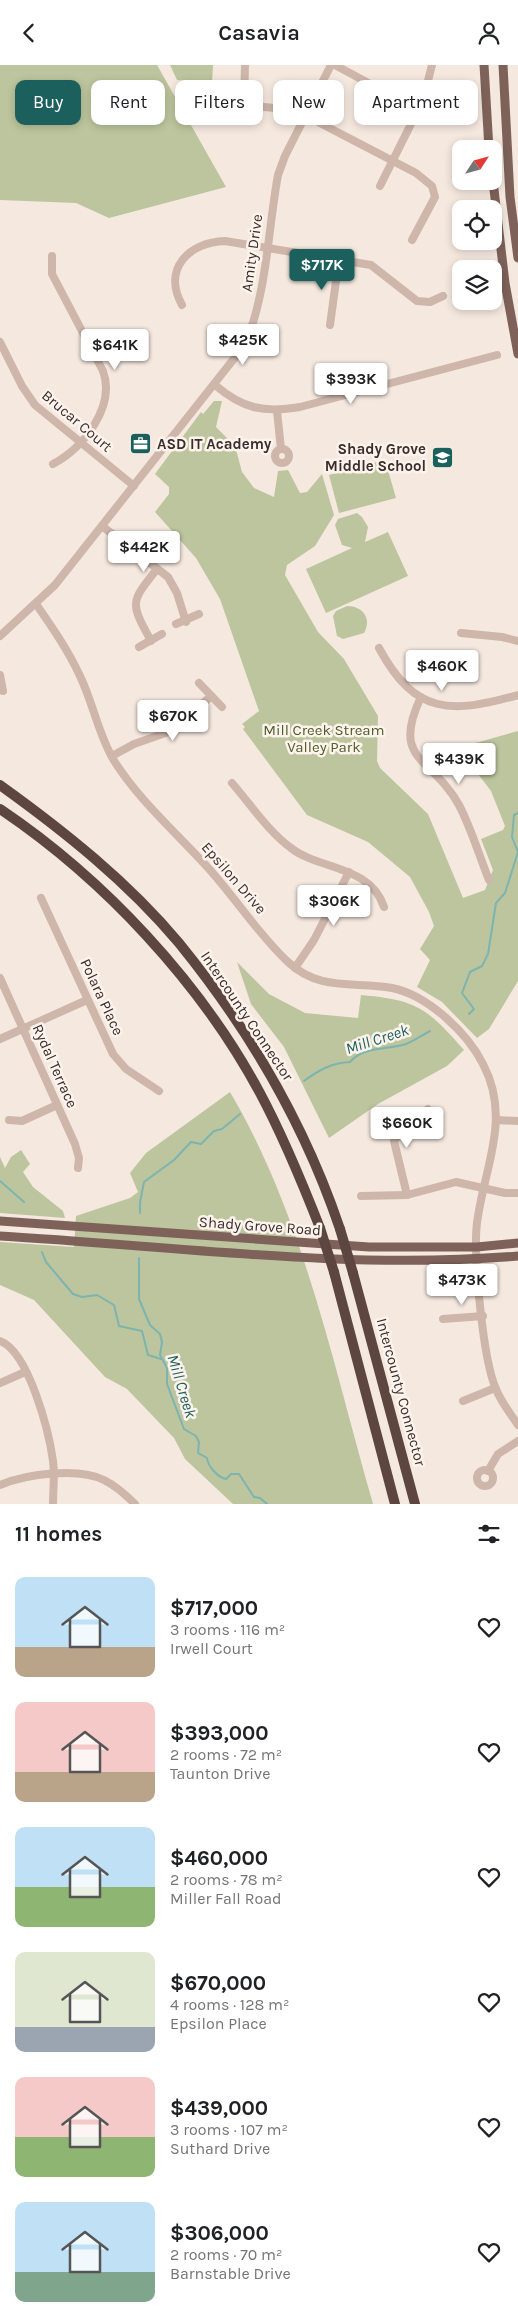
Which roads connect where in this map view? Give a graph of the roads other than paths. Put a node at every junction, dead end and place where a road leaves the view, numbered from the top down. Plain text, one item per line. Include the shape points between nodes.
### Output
1 (246, 65) edge
2 (331, 65) edge
3 (335, 65) edge
4 (432, 65) edge
5 (484, 65) edge
6 (503, 65) edge
7 (323, 80) edge
8 (363, 80) edge
9 (430, 80) edge
10 (273, 108) edge
11 (301, 125) edge
12 (322, 125) edge
13 (410, 125) edge
14 (488, 140) edge
15 (393, 162) junction
16 (380, 186) dead end
17 (494, 190) edge
18 (412, 240) dead end
19 (267, 248) junction
20 (52, 257) dead end
21 (518, 258) edge
22 (339, 259) junction
23 (443, 295) dead end
24 (182, 305) dead end
25 (330, 325) dead end
26 (0, 341) edge
27 (518, 354) edge
28 (497, 355) dead end
29 (215, 385) junction
30 (277, 411) junction
31 (79, 442) junction
32 (281, 449) dead end
33 (53, 464) dead end
34 (134, 486) junction
35 (102, 526) junction
36 (157, 569) junction
37 (36, 604) junction
38 (199, 614) dead end
39 (186, 621) junction
40 (176, 624) dead end
41 (461, 633) dead end
42 (162, 634) dead end
43 (0, 636) edge
44 (151, 641) junction
45 (518, 641) edge
46 (139, 647) dead end
47 (379, 648) dead end
48 (0, 675) edge
49 (199, 683) dead end
50 (2, 691) dead end
51 (518, 695) edge
52 (211, 696) junction
53 (421, 697) junction
54 (222, 707) dead end
55 (112, 756) junction
56 (232, 783) dead end
57 (0, 785) edge
58 (0, 809) edge
59 (349, 873) junction
60 (489, 879) dead end
61 (41, 897) dead end
62 (384, 907) dead end
63 (295, 968) junction
64 (0, 978) edge
65 (87, 1000) junction
66 (23, 1028) junction
67 (0, 1039) edge
68 (159, 1091) dead end
69 (57, 1105) junction
70 (428, 1109) dead end
71 (9, 1120) dead end
72 (496, 1120) junction
73 (518, 1121) edge
74 (78, 1167) dead end
75 (484, 1187) junction
76 (518, 1193) edge
77 (407, 1195) junction
78 (361, 1196) dead end
79 (0, 1221) edge
80 (0, 1236) edge
81 (518, 1243) edge
82 (477, 1253) junction
83 (518, 1256) edge
84 (483, 1315) junction
85 (443, 1319) dead end
86 (0, 1341) edge
87 (25, 1372) junction
88 (0, 1383) edge
89 (495, 1388) junction
90 (463, 1401) dead end
91 (518, 1425) edge
92 (518, 1441) edge
93 (488, 1471) dead end
94 (54, 1474) junction
95 (0, 1485) edge
96 (53, 1504) edge
97 (135, 1504) edge
98 (395, 1504) edge
99 (415, 1504) edge

1 - 10 street via 244,105
2 - 7 street, Amity Drive
3 - 8 street
4 - 9 street
5 - 14 main road
6 - 21 main road via 510,197
11 - 19 street, Amity Drive via 278,175
12 - 15 street
13 - 15 street
15 - 16 street
15 - 18 street via 425,180 435,193
17 - 27 main road via 504,283
19 - 22 street
19 - 24 street via 218,241 192,249 178,267 175,278 176,294
19 - 29 street, Amity Drive via 250,332
20 - 31 street via 52,274 106,379 107,396 103,409
22 - 23 street via 371,265 417,301 430,302
22 - 25 street
26 - 31 street, Brucar Court via 30,398
28 - 30 street
29 - 30 street via 242,403
29 - 34 street, Amity Drive
30 - 32 street
31 - 33 street via 68,455
31 - 34 street, Brucar Court
34 - 35 street, Amity Drive
35 - 36 street
35 - 37 street, Amity Drive
36 - 39 street via 173,585
36 - 44 street via 135,598 135,607
37 - 43 street, Amity Drive
37 - 55 street, Epsilon Drive via 80,677
38 - 39 street
39 - 40 street
41 - 45 street
42 - 44 street
44 - 46 street
47 - 53 street via 400,680
48 - 50 street
49 - 52 street
51 - 53 street via 465,707 448,707
52 - 54 street
52 - 55 street via 174,730 134,744
53 - 60 street via 410,719 410,742 419,759 458,803
55 - 63 street, Epsilon Drive via 131,785
56 - 59 street via 291,849
57 - 99 highway, Intercounty Connector, bridge via 99,862 178,943 230,1011 280,1091 328,1193 340,1229
58 - 98 highway, Intercounty Connector, bridge via 95,885 146,936 189,987 260,1092 320,1228
59 - 62 street via 375,891
59 - 63 street via 314,940
61 - 65 street, Polara Place
63 - 72 street, Epsilon Drive via 315,980 393,988 436,1008 468,1041 482,1061 494,1092
64 - 66 street, Rydal Terrace
65 - 66 street
65 - 68 street, Polara Place via 113,1054 126,1069
66 - 67 street
66 - 69 street, Rydal Terrace
69 - 71 street via 22,1121
69 - 74 street, Rydal Terrace via 75,1144
70 - 77 street via 403,1127 394,1141
72 - 73 street
72 - 75 street, Epsilon Drive via 493,1155
75 - 76 street
75 - 77 street via 456,1182
75 - 82 street, Epsilon Drive via 476,1225
77 - 78 street
79 - 82 main road, Shady Grove Road
80 - 82 main road, Shady Grove Road via 347,1260
81 - 82 main road, Shady Grove Road
82 - 83 main road, Shady Grove Road
82 - 84 street, Epsilon Drive
84 - 85 street
84 - 89 street, Epsilon Drive via 489,1369
86 - 87 street via 18,1356
87 - 88 street
87 - 94 street via 45,1425
89 - 90 street
89 - 91 street, Epsilon Drive
92 - 93 street via 498,1454
94 - 95 street via 31,1476
94 - 96 street
94 - 97 street via 90,1475 103,1479

